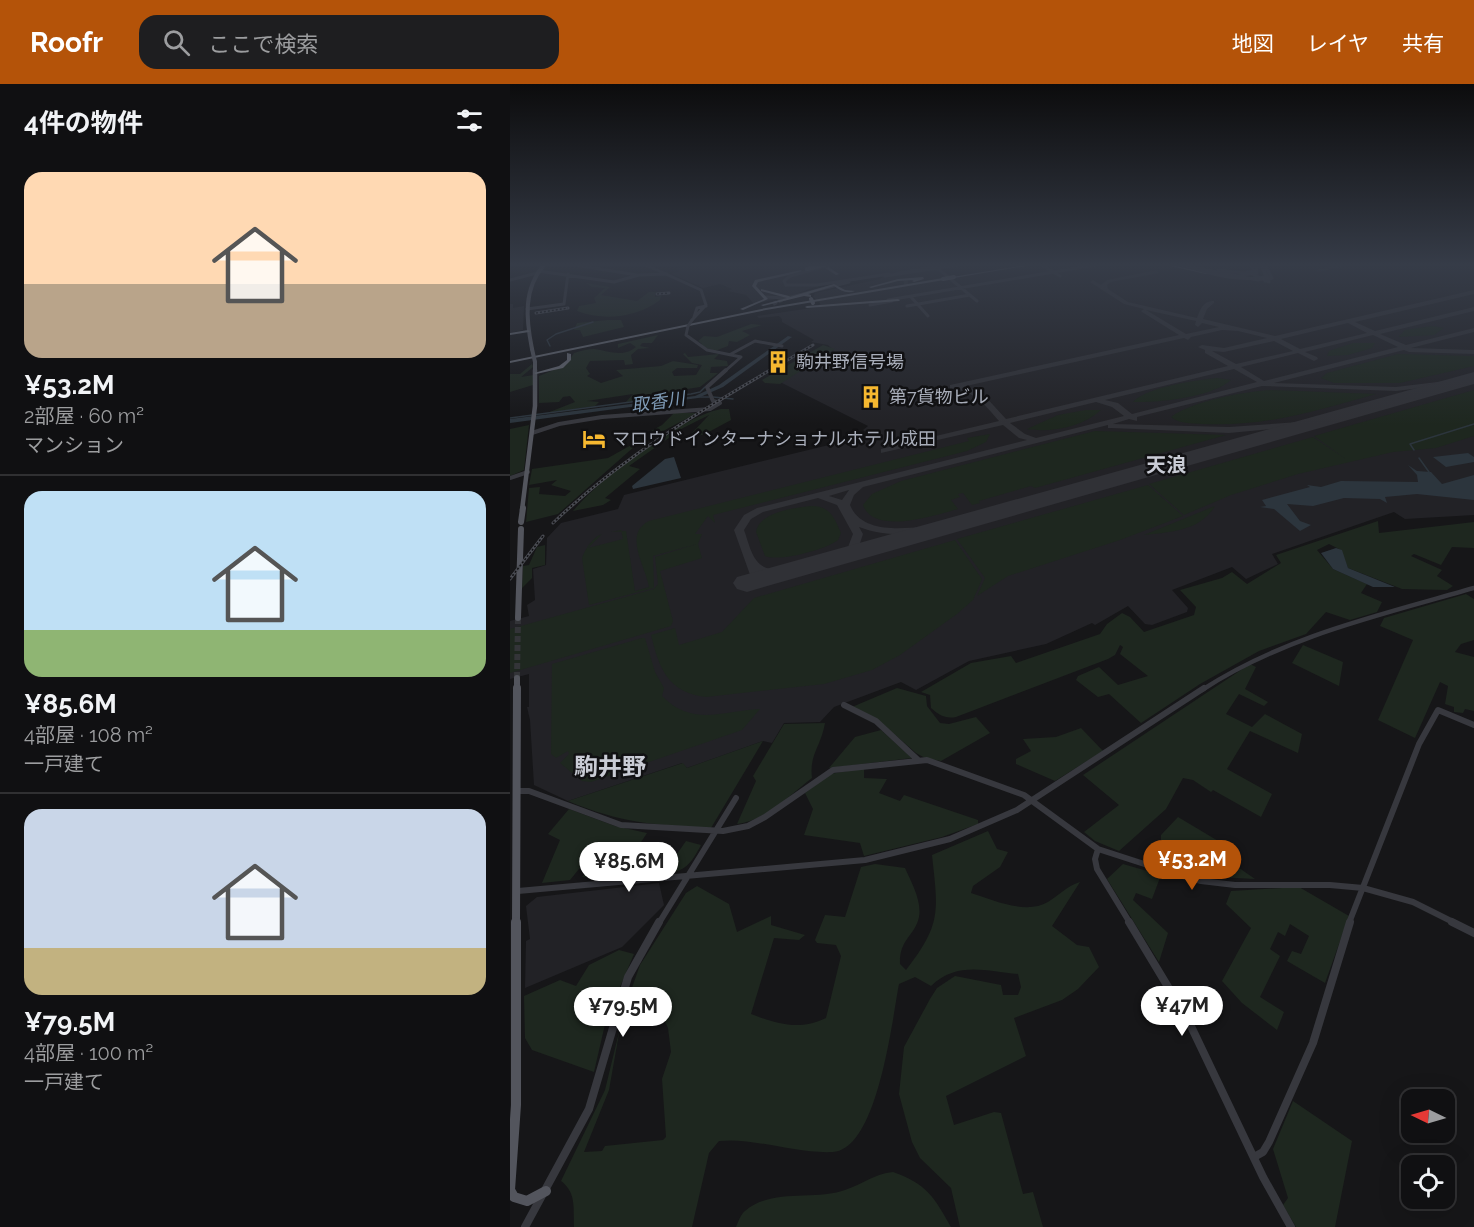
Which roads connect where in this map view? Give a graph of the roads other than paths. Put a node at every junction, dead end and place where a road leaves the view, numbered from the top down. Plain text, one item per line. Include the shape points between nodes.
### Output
1 (527, 318) edge
2 (702, 318) edge
3 (703, 318) edge
4 (704, 318) edge
5 (723, 318) edge
6 (734, 318) edge
7 (695, 320) junction
8 (688, 327) junction
9 (528, 331) junction
10 (510, 334) edge
11 (782, 346) dead end
12 (571, 353) junction
13 (731, 354) junction
14 (510, 361) edge
15 (536, 373) junction
16 (532, 431) junction
17 (528, 472) junction
18 (510, 478) edge
19 (521, 522) dead end
20 (520, 529) dead end
21 (1474, 588) edge
22 (518, 618) tunnel mouth
23 (517, 678) tunnel mouth
24 (844, 705) dead end
25 (1474, 725) edge
26 (918, 760) junction
27 (938, 763) joint
28 (518, 791) junction
29 (736, 798) dead end
30 (1033, 800) junction
31 (714, 831) junction
32 (1098, 849) junction
33 (688, 876) junction
34 (1363, 888) junction
35 (518, 891) junction
36 (1474, 933) edge
37 (1254, 1157) junction
38 (510, 1190) edge
39 (546, 1191) junction
40 (525, 1227) edge
41 (1292, 1227) edge

1 - 9 main road
2 - 7 highway
3 - 7 highway
4 - 7 highway
5 - 14 highway
6 - 8 highway
7 - 8 street, bridge
7 - 14 highway
8 - 12 highway
8 - 13 street via 686,335 699,346
9 - 10 highway
9 - 15 main road, bridge
11 - 13 street via 755,340
12 - 14 highway
12 - 15 highway via 564,365
13 - 16 street via 739,356 740,361 714,379 707,390 720,404 694,412 556,423
15 - 16 main road
16 - 17 main road
17 - 18 street
17 - 19 main road
20 - 22 main road
21 - 30 street via 1312,635 1267,653 1202,689
23 - 28 main road
24 - 26 street via 876,721
25 - 34 street via 1436,711 1419,744
26 - 27 street
26 - 31 street via 833,770 757,822
27 - 30 street
28 - 31 street via 529,791 621,825
28 - 35 main road
29 - 31 street
30 - 32 street
30 - 33 street via 978,829 893,855
31 - 33 street
32 - 34 street via 1212,883
32 - 37 street via 1097,869 1179,1002
33 - 35 street
33 - 39 street via 628,977 589,1108
34 - 36 street via 1413,902
34 - 37 street via 1348,924 1313,1043 1269,1142
35 - 38 main road via 516,1105
37 - 41 street
38 - 39 main road via 514,1197 527,1201
39 - 40 street

